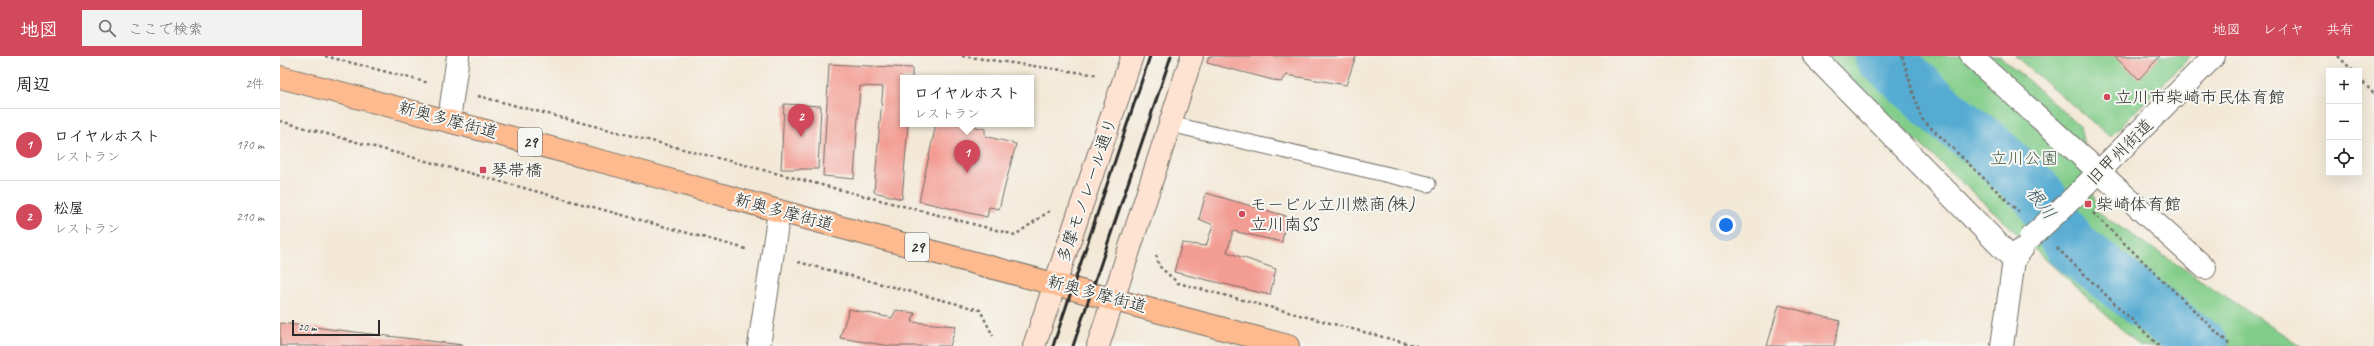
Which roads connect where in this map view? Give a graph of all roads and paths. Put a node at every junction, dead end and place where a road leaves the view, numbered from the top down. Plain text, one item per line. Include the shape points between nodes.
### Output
1 (325, 56) edge
2 (458, 56) edge
3 (962, 56) edge
4 (1132, 56) edge
5 (1192, 56) edge
6 (1814, 56) edge
7 (1902, 56) edge
8 (1971, 56) edge
9 (2214, 56) edge
10 (2338, 56) edge
11 (2350, 68) edge
12 (280, 77) edge
13 (1125, 79) junction
14 (2362, 81) edge
15 (453, 89) junction
16 (2374, 94) edge
17 (1916, 103) dead end
18 (449, 120) junction
19 (280, 121) edge
20 (1170, 124) junction
21 (2101, 172) junction
22 (1428, 184) dead end
23 (2075, 196) junction
24 (779, 212) junction
25 (1015, 235) dead end
26 (1155, 252) dead end
27 (772, 256) junction
28 (2014, 260) junction
29 (2205, 268) dead end
30 (1055, 283) junction
31 (1114, 299) junction
32 (993, 336) dead end
33 (759, 346) edge
34 (1034, 346) edge
35 (1098, 346) edge
36 (1288, 346) edge
37 (1417, 346) edge
38 (2002, 346) edge
39 (2231, 346) edge

1 - 15 path
2 - 15 street
3 - 13 path
4 - 13 main road, 多摩モノレール通り
5 - 20 main road
6 - 28 street
7 - 17 path
8 - 21 street
9 - 21 street, 旧甲州街道
10 - 11 path
12 - 18 main road, 新奥多摩街道 / 29
13 - 30 main road, 多摩モノレール通り
14 - 16 path
15 - 18 street
15 - 25 path
18 - 24 main road, 新奥多摩街道 / 29
19 - 27 path
20 - 22 lane
20 - 31 main road
21 - 23 street, 旧甲州街道
21 - 29 street
23 - 28 street, 旧甲州街道, bridge via 2030,238
23 - 39 path
24 - 27 street
24 - 30 main road, 新奥多摩街道 / 29
26 - 37 path via 1159,266 1178,283
27 - 32 path via 980,310
27 - 33 street
28 - 38 street
30 - 31 main road, 新奥多摩街道 / 29
30 - 34 main road, 多摩モノレール通り
31 - 35 main road
31 - 36 main road, 新奥多摩街道 / 29

